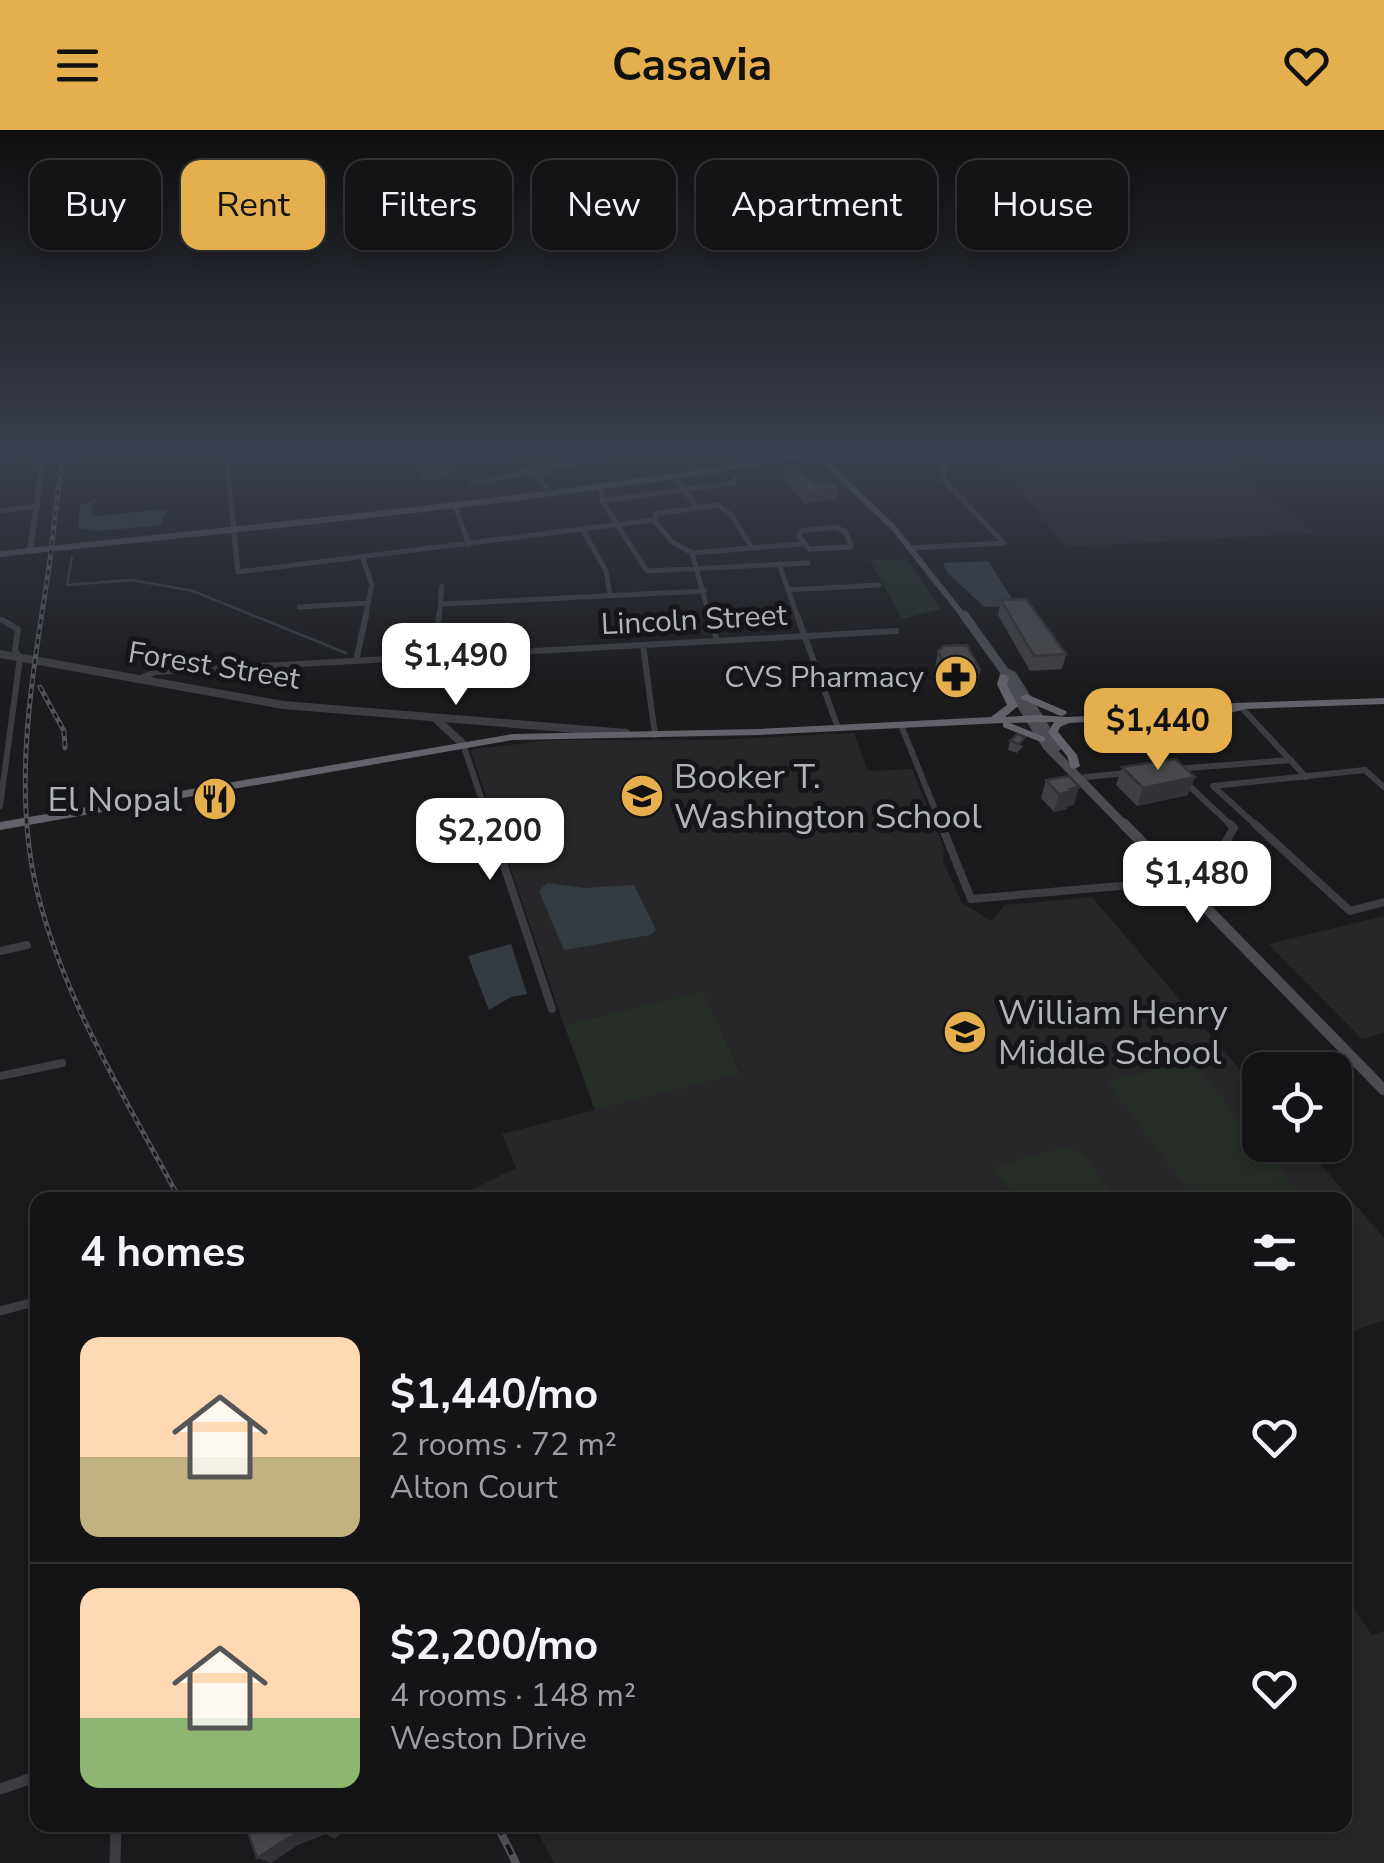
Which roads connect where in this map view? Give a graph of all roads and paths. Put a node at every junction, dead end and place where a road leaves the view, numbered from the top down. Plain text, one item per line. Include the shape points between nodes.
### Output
1 (35, 533) edge
2 (205, 533) edge
3 (236, 533) edge
4 (465, 533) edge
5 (561, 533) edge
6 (585, 533) edge
7 (622, 533) edge
8 (665, 533) edge
9 (742, 533) edge
10 (801, 533) edge
11 (844, 533) edge
12 (903, 533) edge
13 (994, 533) edge
14 (34, 540) junction
15 (117, 541) junction
16 (802, 544) junction
17 (469, 545) junction
18 (751, 546) junction
19 (910, 548) junction
20 (30, 550) junction
21 (692, 553) junction
22 (0, 554) edge
23 (364, 559) junction
24 (808, 563) dead end
25 (779, 564) junction
26 (699, 568) junction
27 (880, 585) dead end
28 (442, 586) dead end
29 (788, 590) junction
30 (705, 592) junction
31 (610, 595) junction
32 (368, 602) junction
33 (442, 604) junction
34 (298, 607) dead end
35 (0, 611) edge
36 (1, 620) edge
37 (896, 631) dead end
38 (805, 636) junction
39 (717, 640) junction
40 (643, 645) junction
41 (0, 654) edge
42 (436, 656) junction
43 (20, 658) junction
44 (356, 661) junction
45 (918, 675) dead end
46 (1005, 675) junction
47 (136, 680) junction
48 (821, 680) junction
49 (15, 690) junction
50 (0, 692) edge
51 (1026, 697) junction
52 (1384, 701) edge
53 (1241, 707) junction
54 (421, 717) junction
55 (1064, 717) junction
56 (1033, 718) junction
57 (987, 720) junction
58 (901, 725) junction
59 (838, 728) junction
60 (636, 735) junction
61 (655, 735) junction
62 (1041, 740) junction
63 (463, 744) junction
64 (1290, 760) junction
65 (1075, 766) junction
66 (1174, 770) junction
67 (1158, 771) edge
68 (1142, 772) edge
69 (1085, 777) junction
70 (1306, 777) junction
71 (1384, 786) edge
72 (1091, 788) junction
73 (0, 806) edge
74 (1254, 824) junction
75 (0, 826) edge
76 (1234, 828) junction
77 (1180, 879) junction
78 (1384, 902) edge
79 (27, 945) dead end
80 (0, 950) edge
81 (552, 1009) dead end
82 (62, 1062) dead end
83 (0, 1076) edge
84 (1384, 1090) edge
85 (30, 1303) edge
86 (0, 1311) edge
87 (30, 1779) edge
88 (0, 1789) edge
89 (116, 1832) edge
90 (115, 1863) edge

1 - 14 street
2 - 15 main road
3 - 23 street via 238,572
4 - 17 street
5 - 17 street
6 - 31 street via 606,570
7 - 26 street via 647,570
8 - 21 street
9 - 18 street
10 - 16 street
11 - 16 street via 853,544 846,549
12 - 19 main road
13 - 19 street via 1004,543
14 - 15 main road
14 - 20 street
15 - 20 main road
16 - 18 street
17 - 23 street
18 - 21 street
19 - 46 main road
20 - 22 main road
21 - 26 street
23 - 32 street via 372,586
24 - 25 street
25 - 26 street
25 - 29 street
26 - 30 street
27 - 29 street
28 - 33 street
29 - 38 street
30 - 31 street
30 - 39 street
31 - 33 street
32 - 34 street
32 - 44 street
33 - 42 street
35 - 36 street via 6,613
36 - 43 street via 18,629
37 - 38 street, Lincoln Street
38 - 39 street, Lincoln Street
38 - 48 street
39 - 40 street, Lincoln Street
40 - 42 street, Lincoln Street
40 - 61 street
41 - 43 street, Forest Street
42 - 44 street, Lincoln Street
43 - 47 street, Forest Street
43 - 49 street
44 - 47 street, Lincoln Street via 155,672
45 - 48 street
46 - 51 main road via 1013,676
46 - 56 main road
46 - 57 highway via 1002,684 1013,706
47 - 54 street, Forest Street via 282,705
48 - 59 street
49 - 50 street
49 - 73 street
51 - 55 highway
51 - 56 main road
52 - 53 highway, Forest Street
53 - 55 highway, Forest Street
53 - 64 street
54 - 60 street, Forest Street
54 - 63 street, Forest Street via 446,724
55 - 56 highway, Forest Street
55 - 65 highway via 1052,729
56 - 57 highway, Forest Street
56 - 62 main road
56 - 65 main road
57 - 58 highway, Forest Street
57 - 62 highway
58 - 59 highway, Forest Street
58 - 77 street via 971,898
59 - 61 highway, Forest Street
60 - 61 highway, Forest Street
60 - 63 highway, Forest Street
62 - 72 main road
63 - 75 highway
63 - 81 street
64 - 66 street
64 - 70 street
65 - 69 main road
66 - 67 street
66 - 76 street
68 - 69 street
69 - 72 main road
70 - 71 street via 1365,770
70 - 74 street via 1212,786
72 - 77 main road
74 - 76 street
74 - 78 street via 1350,910
76 - 77 street via 1212,868
77 - 84 main road
79 - 80 street
82 - 83 street
85 - 86 street
87 - 88 street
89 - 90 street

